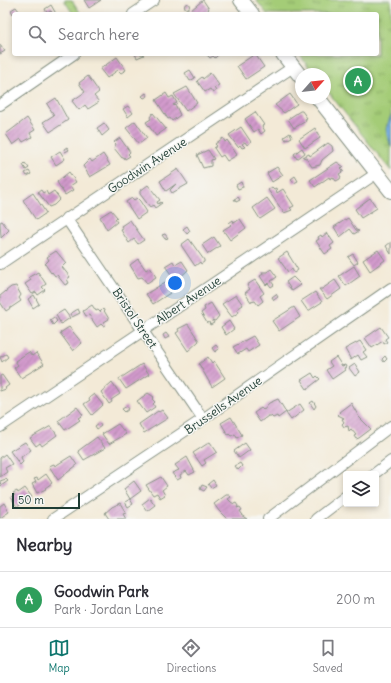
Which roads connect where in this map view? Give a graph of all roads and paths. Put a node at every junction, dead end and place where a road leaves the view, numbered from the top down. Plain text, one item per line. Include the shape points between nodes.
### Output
1 (154, 0) edge
2 (240, 0) edge
3 (136, 12) edge
4 (250, 12) edge
5 (71, 56) edge
6 (285, 56) edge
7 (295, 69) edge
8 (295, 73) edge
9 (323, 104) edge
10 (0, 105) edge
11 (377, 173) junction
12 (391, 191) edge
13 (66, 218) junction
14 (0, 264) edge
15 (391, 288) edge
16 (143, 331) junction
17 (203, 419) junction
18 (391, 426) edge
19 (0, 427) edge
20 (391, 461) edge
21 (378, 471) edge
22 (343, 498) edge
23 (53, 519) edge
24 (268, 519) edge
25 (316, 519) edge

1 - 3 street
2 - 4 main road
5 - 10 street
6 - 7 main road
8 - 13 street, Goodwin Avenue
9 - 11 main road
11 - 12 main road
11 - 16 street, Albert Avenue
13 - 14 street, Goodwin Avenue
13 - 16 street, Bristol Street
15 - 17 street, Brussells Avenue
16 - 17 street, Bristol Street
16 - 19 street, Albert Avenue
17 - 23 street, Brussells Avenue
18 - 24 street
20 - 21 street
22 - 25 street

